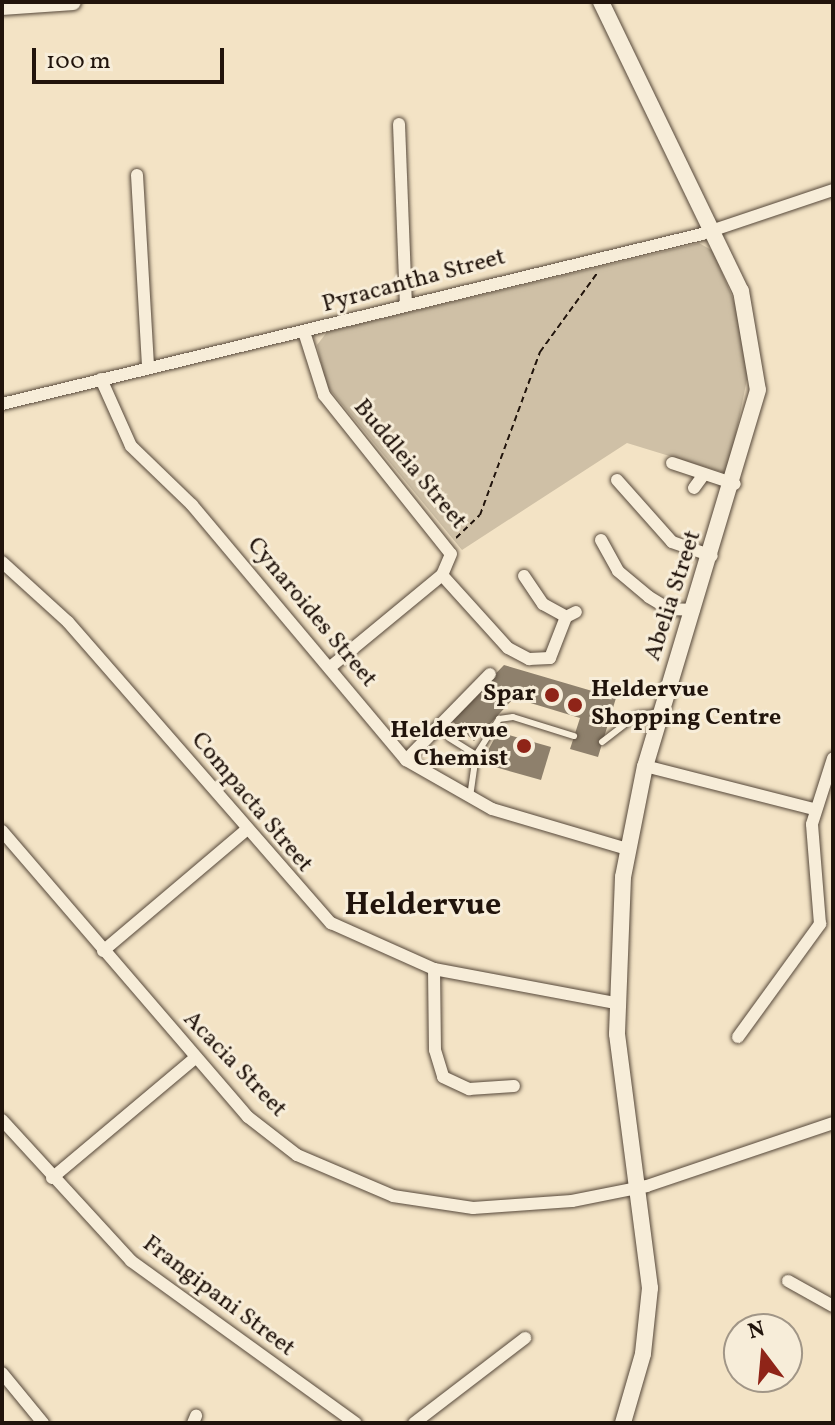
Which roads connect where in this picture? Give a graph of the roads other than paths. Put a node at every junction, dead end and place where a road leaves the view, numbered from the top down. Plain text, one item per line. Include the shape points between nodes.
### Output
1 (73, 2) edge
2 (601, 2) edge
3 (2, 7) edge
4 (399, 124) dead end
5 (137, 175) dead end
6 (833, 190) edge
7 (715, 230) junction
8 (406, 305) junction
9 (305, 335) junction
10 (148, 366) junction
11 (101, 379) junction
12 (2, 404) edge
13 (672, 463) dead end
14 (704, 474) junction
15 (617, 480) dead end
16 (735, 484) junction
17 (694, 488) dead end
18 (601, 540) dead end
19 (712, 556) junction
20 (2, 562) edge
21 (442, 575) junction
22 (524, 576) dead end
23 (694, 610) junction
24 (329, 668) junction
25 (490, 674) dead end
26 (661, 713) junction
27 (574, 736) dead end
28 (449, 738) dead end
29 (602, 742) dead end
30 (476, 755) junction
31 (833, 758) edge
32 (406, 760) junction
33 (645, 766) junction
34 (470, 799) junction
35 (814, 809) junction
36 (2, 831) edge
37 (245, 831) junction
38 (627, 849) junction
39 (827, 926) edge
40 (103, 951) junction
41 (434, 969) junction
42 (616, 1003) junction
43 (738, 1037) dead end
44 (194, 1059) junction
45 (514, 1086) dead end
46 (2, 1120) edge
47 (833, 1123) edge
48 (52, 1178) junction
49 (636, 1189) junction
50 (788, 1281) dead end
51 (833, 1306) edge
52 (525, 1338) dead end
53 (2, 1373) edge
54 (43, 1423) edge
55 (356, 1423) edge
56 (414, 1423) edge
57 (623, 1423) edge

1 - 3 street
2 - 7 street, Abelia Street
4 - 8 street
5 - 10 street
6 - 7 street, Pyracantha Street
7 - 8 street, Pyracantha Street
7 - 16 street, Abelia Street via 756,354 754,420
8 - 9 street, Pyracantha Street
9 - 10 street, Pyracantha Street
9 - 21 street, Buddleia Street via 324,395 449,544
10 - 11 street, Pyracantha Street
11 - 12 street, Pyracantha Street
11 - 24 street, Cynaroides Street via 131,446 192,505
13 - 14 street
14 - 16 street
14 - 17 street
15 - 19 street via 672,542
16 - 19 street, Abelia Street
18 - 23 street via 618,571 649,597 669,609
19 - 23 street, Abelia Street
20 - 37 street, Compacta Street via 68,622
21 - 22 street via 508,648 529,659 553,655 571,615 543,604
21 - 24 street
23 - 26 street, Abelia Street
24 - 32 street, Cynaroides Street
25 - 32 street
26 - 29 lane via 637,715
26 - 33 street, Abelia Street
27 - 30 lane via 508,716
28 - 30 lane
30 - 34 lane
31 - 35 street
32 - 34 street, Cynaroides Street
33 - 35 street
33 - 38 street, Abelia Street
34 - 38 street, Cynaroides Street
35 - 39 street via 813,901
36 - 40 street, Acacia Street
37 - 40 street
37 - 41 street, Compacta Street via 331,923
38 - 42 street, Abelia Street
39 - 43 street
40 - 44 street, Acacia Street
41 - 42 street, Compacta Street
41 - 45 street via 439,1071 469,1089
42 - 49 street, Abelia Street
44 - 48 street
44 - 49 street, Acacia Street via 248,1117 297,1155 393,1196 473,1208
46 - 48 street, Frangipani Street
47 - 49 street, Acacia Street
48 - 55 street, Frangipani Street via 110,1243 178,1301
49 - 57 street, Abelia Street via 649,1310
50 - 51 street
52 - 56 street
53 - 54 street

